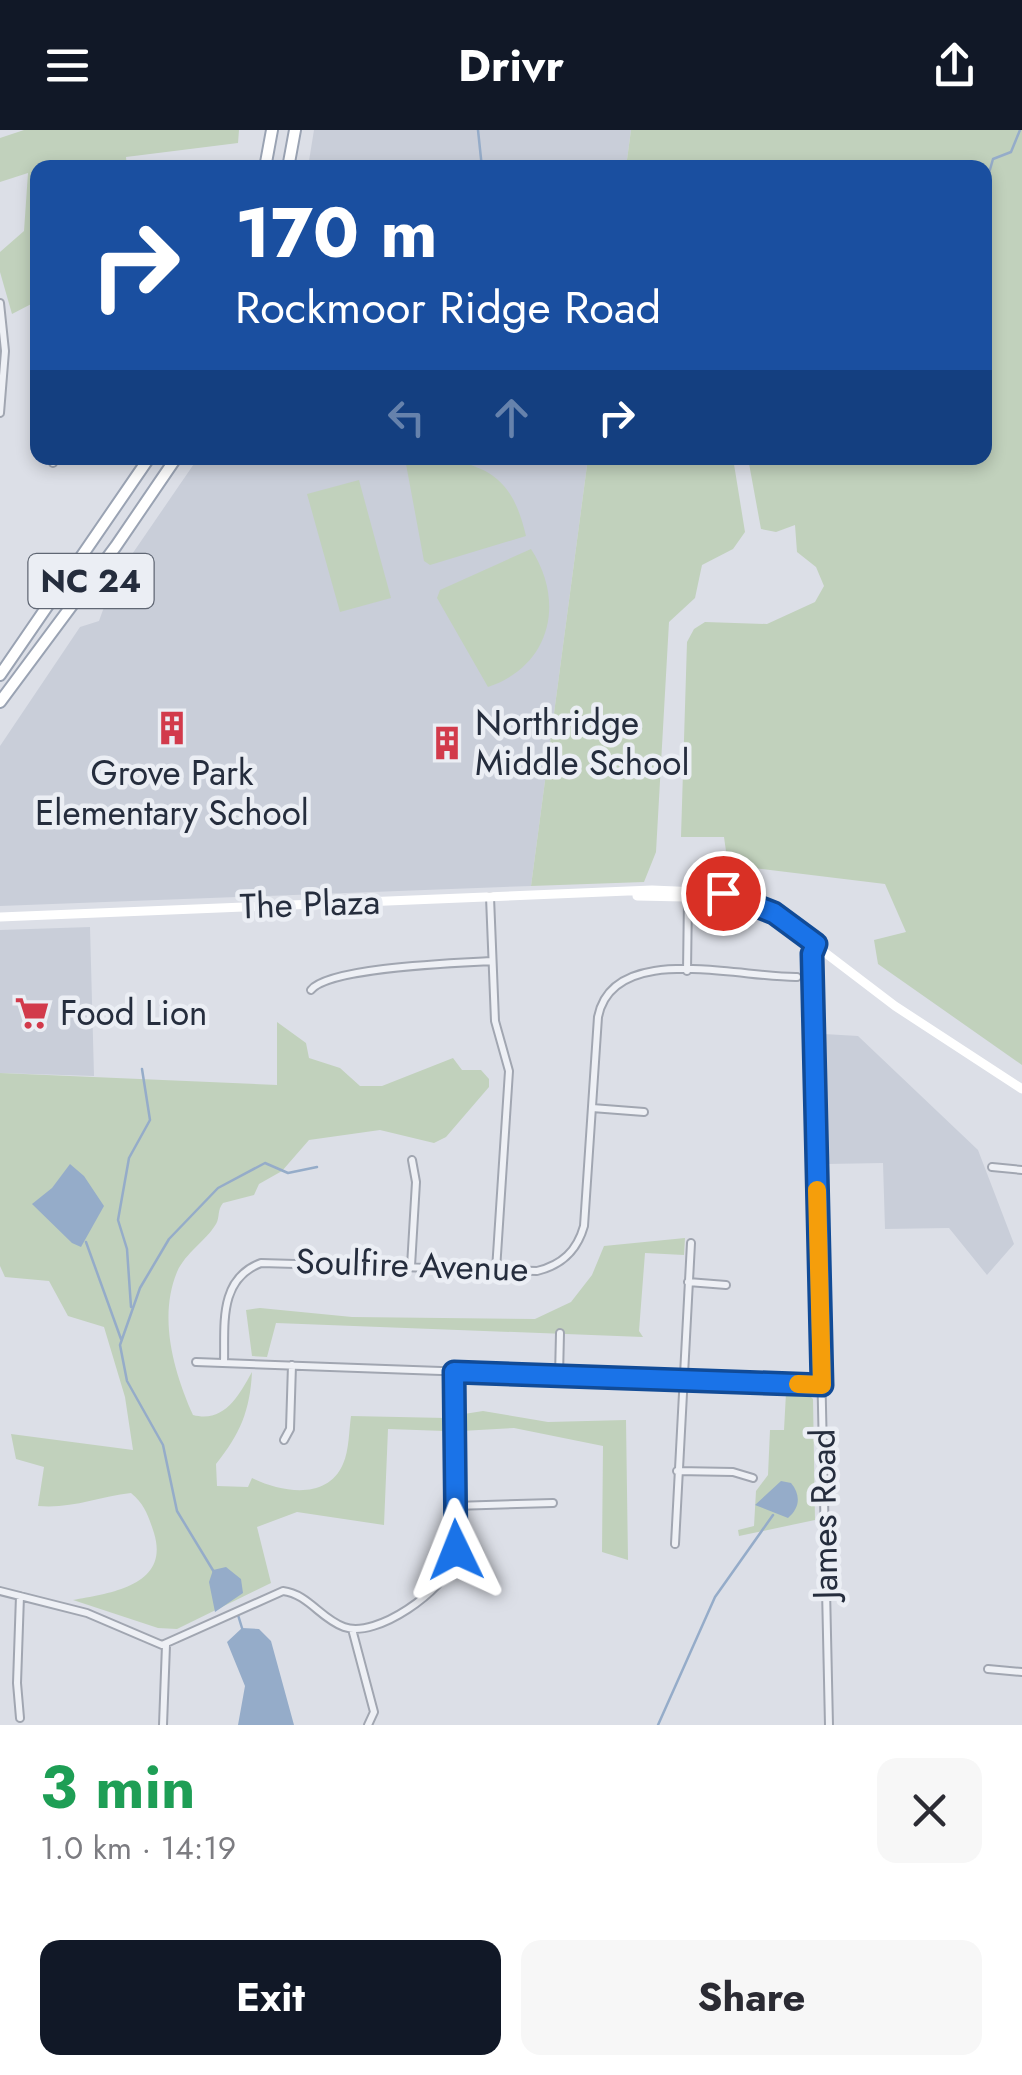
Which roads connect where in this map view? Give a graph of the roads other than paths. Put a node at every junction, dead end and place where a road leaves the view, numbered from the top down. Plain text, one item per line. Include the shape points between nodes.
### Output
1 (272, 130) edge
2 (295, 130) edge
3 (266, 160) edge
4 (289, 160) edge
5 (0, 303) edge
6 (0, 413) edge
7 (144, 465) edge
8 (171, 465) edge
9 (0, 675) edge
10 (0, 702) edge
11 (620, 894) junction
12 (490, 896) junction
13 (688, 896) junction
14 (734, 898) junction
15 (0, 917) edge
16 (816, 944) junction
17 (492, 961) junction
18 (687, 972) junction
19 (797, 977) dead end
20 (311, 990) dead end
21 (1022, 1089) edge
22 (592, 1108) junction
23 (644, 1112) dead end
24 (412, 1160) dead end
25 (992, 1167) dead end
26 (1022, 1170) edge
27 (691, 1244) dead end
28 (411, 1266) junction
29 (496, 1270) junction
30 (688, 1282) junction
31 (726, 1285) dead end
32 (560, 1333) dead end
33 (196, 1362) dead end
34 (224, 1363) junction
35 (292, 1365) junction
36 (454, 1372) junction
37 (559, 1376) junction
38 (682, 1380) junction
39 (822, 1385) junction
40 (284, 1440) dead end
41 (677, 1470) junction
42 (752, 1478) dead end
43 (553, 1503) dead end
44 (454, 1506) junction
45 (675, 1544) dead end
46 (0, 1592) edge
47 (20, 1596) junction
48 (352, 1629) junction
49 (166, 1645) junction
50 (988, 1669) dead end
51 (1022, 1672) edge
52 (20, 1718) dead end
53 (163, 1725) edge
54 (368, 1725) edge
55 (829, 1725) edge

1 - 3 main road
2 - 4 main road
5 - 6 street
7 - 9 main road, NC 24
8 - 10 main road, NC 24
11 - 12 street, The Plaza
11 - 13 street, The Plaza
11 - 14 street, The Plaza via 688,890
12 - 15 street, The Plaza
12 - 17 street
13 - 14 street, The Plaza
13 - 18 street
14 - 16 street, The Plaza via 774,913
16 - 21 street, The Plaza
16 - 39 street, James Road
17 - 20 street via 397,967
17 - 29 street via 495,1021 509,1071
18 - 19 street, Soulfire Avenue
18 - 22 street, Soulfire Avenue via 636,972 607,994 598,1017
22 - 23 street
22 - 29 street, Soulfire Avenue via 578,1244 543,1270
24 - 28 street
25 - 26 street
27 - 30 street
28 - 29 street, Soulfire Avenue
28 - 34 street, Soulfire Avenue via 274,1262 250,1268 228,1296
30 - 31 street
30 - 38 street
32 - 37 street
33 - 34 street
34 - 35 street
35 - 36 street
35 - 40 street
36 - 37 street
36 - 44 street
37 - 38 street
38 - 39 street
38 - 41 street
39 - 55 street, James Road
41 - 42 street
41 - 45 street
43 - 44 street
44 - 48 street via 456,1550 447,1577 392,1618
46 - 47 street
47 - 49 street via 87,1613
47 - 52 street
48 - 49 street via 283,1591
48 - 54 street via 374,1712
49 - 53 street
50 - 51 street

